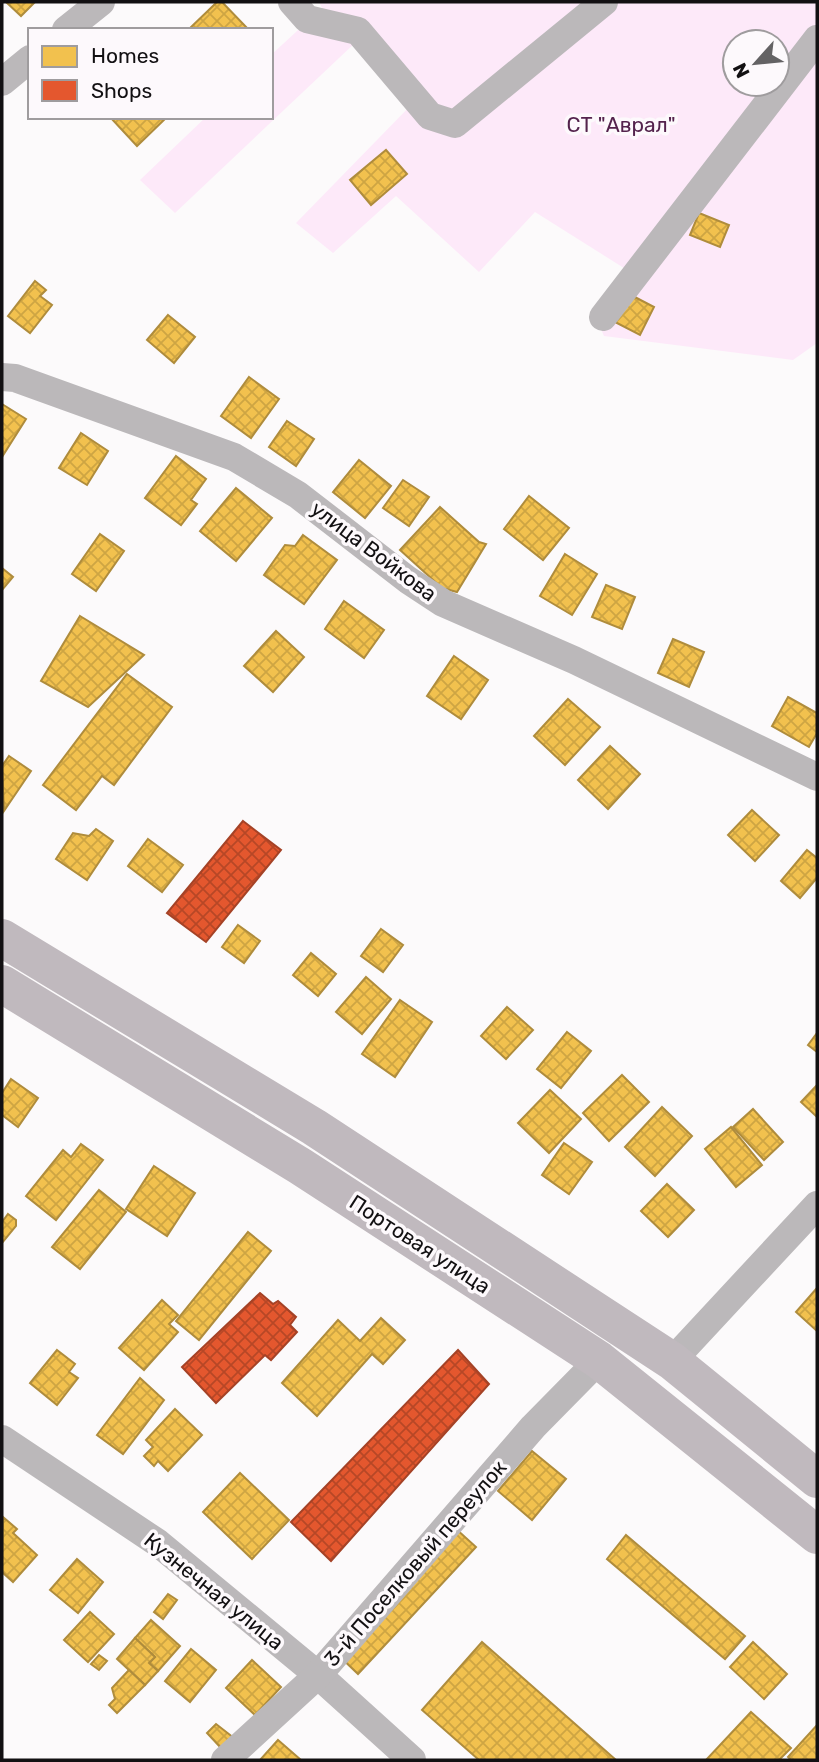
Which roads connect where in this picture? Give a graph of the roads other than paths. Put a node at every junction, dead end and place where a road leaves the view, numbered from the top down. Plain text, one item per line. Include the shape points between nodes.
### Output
1 (101, 2) edge
2 (604, 2) edge
3 (300, 10) edge
4 (68, 28) edge
5 (817, 39) edge
6 (28, 61) edge
7 (2, 82) edge
8 (603, 317) dead end
9 (2, 377) edge
10 (817, 777) edge
11 (2, 938) edge
12 (2, 984) edge
13 (817, 1205) edge
14 (599, 1360) junction
15 (672, 1361) junction
16 (2, 1439) edge
17 (817, 1479) edge
18 (817, 1535) edge
19 (318, 1675) junction
20 (225, 1760) edge
21 (412, 1760) edge

1 - 4 street
2 - 3 street via 455,124 430,116 358,31
5 - 8 street
6 - 7 street
9 - 10 street, улица Войкова via 15,377 234,457 298,495 443,603 574,660
11 - 15 main road, Портовая улица via 314,1128
12 - 14 main road, Портовая улица via 300,1166
13 - 15 street
14 - 18 main road, Портовая улица
14 - 19 street, 3-й Поселковый переулок via 533,1427
15 - 17 main road, Портовая улица
16 - 19 street, Кузнечная улица via 158,1543
19 - 20 street, 3-й Поселковый переулок
19 - 21 street, Кузнечная улица

